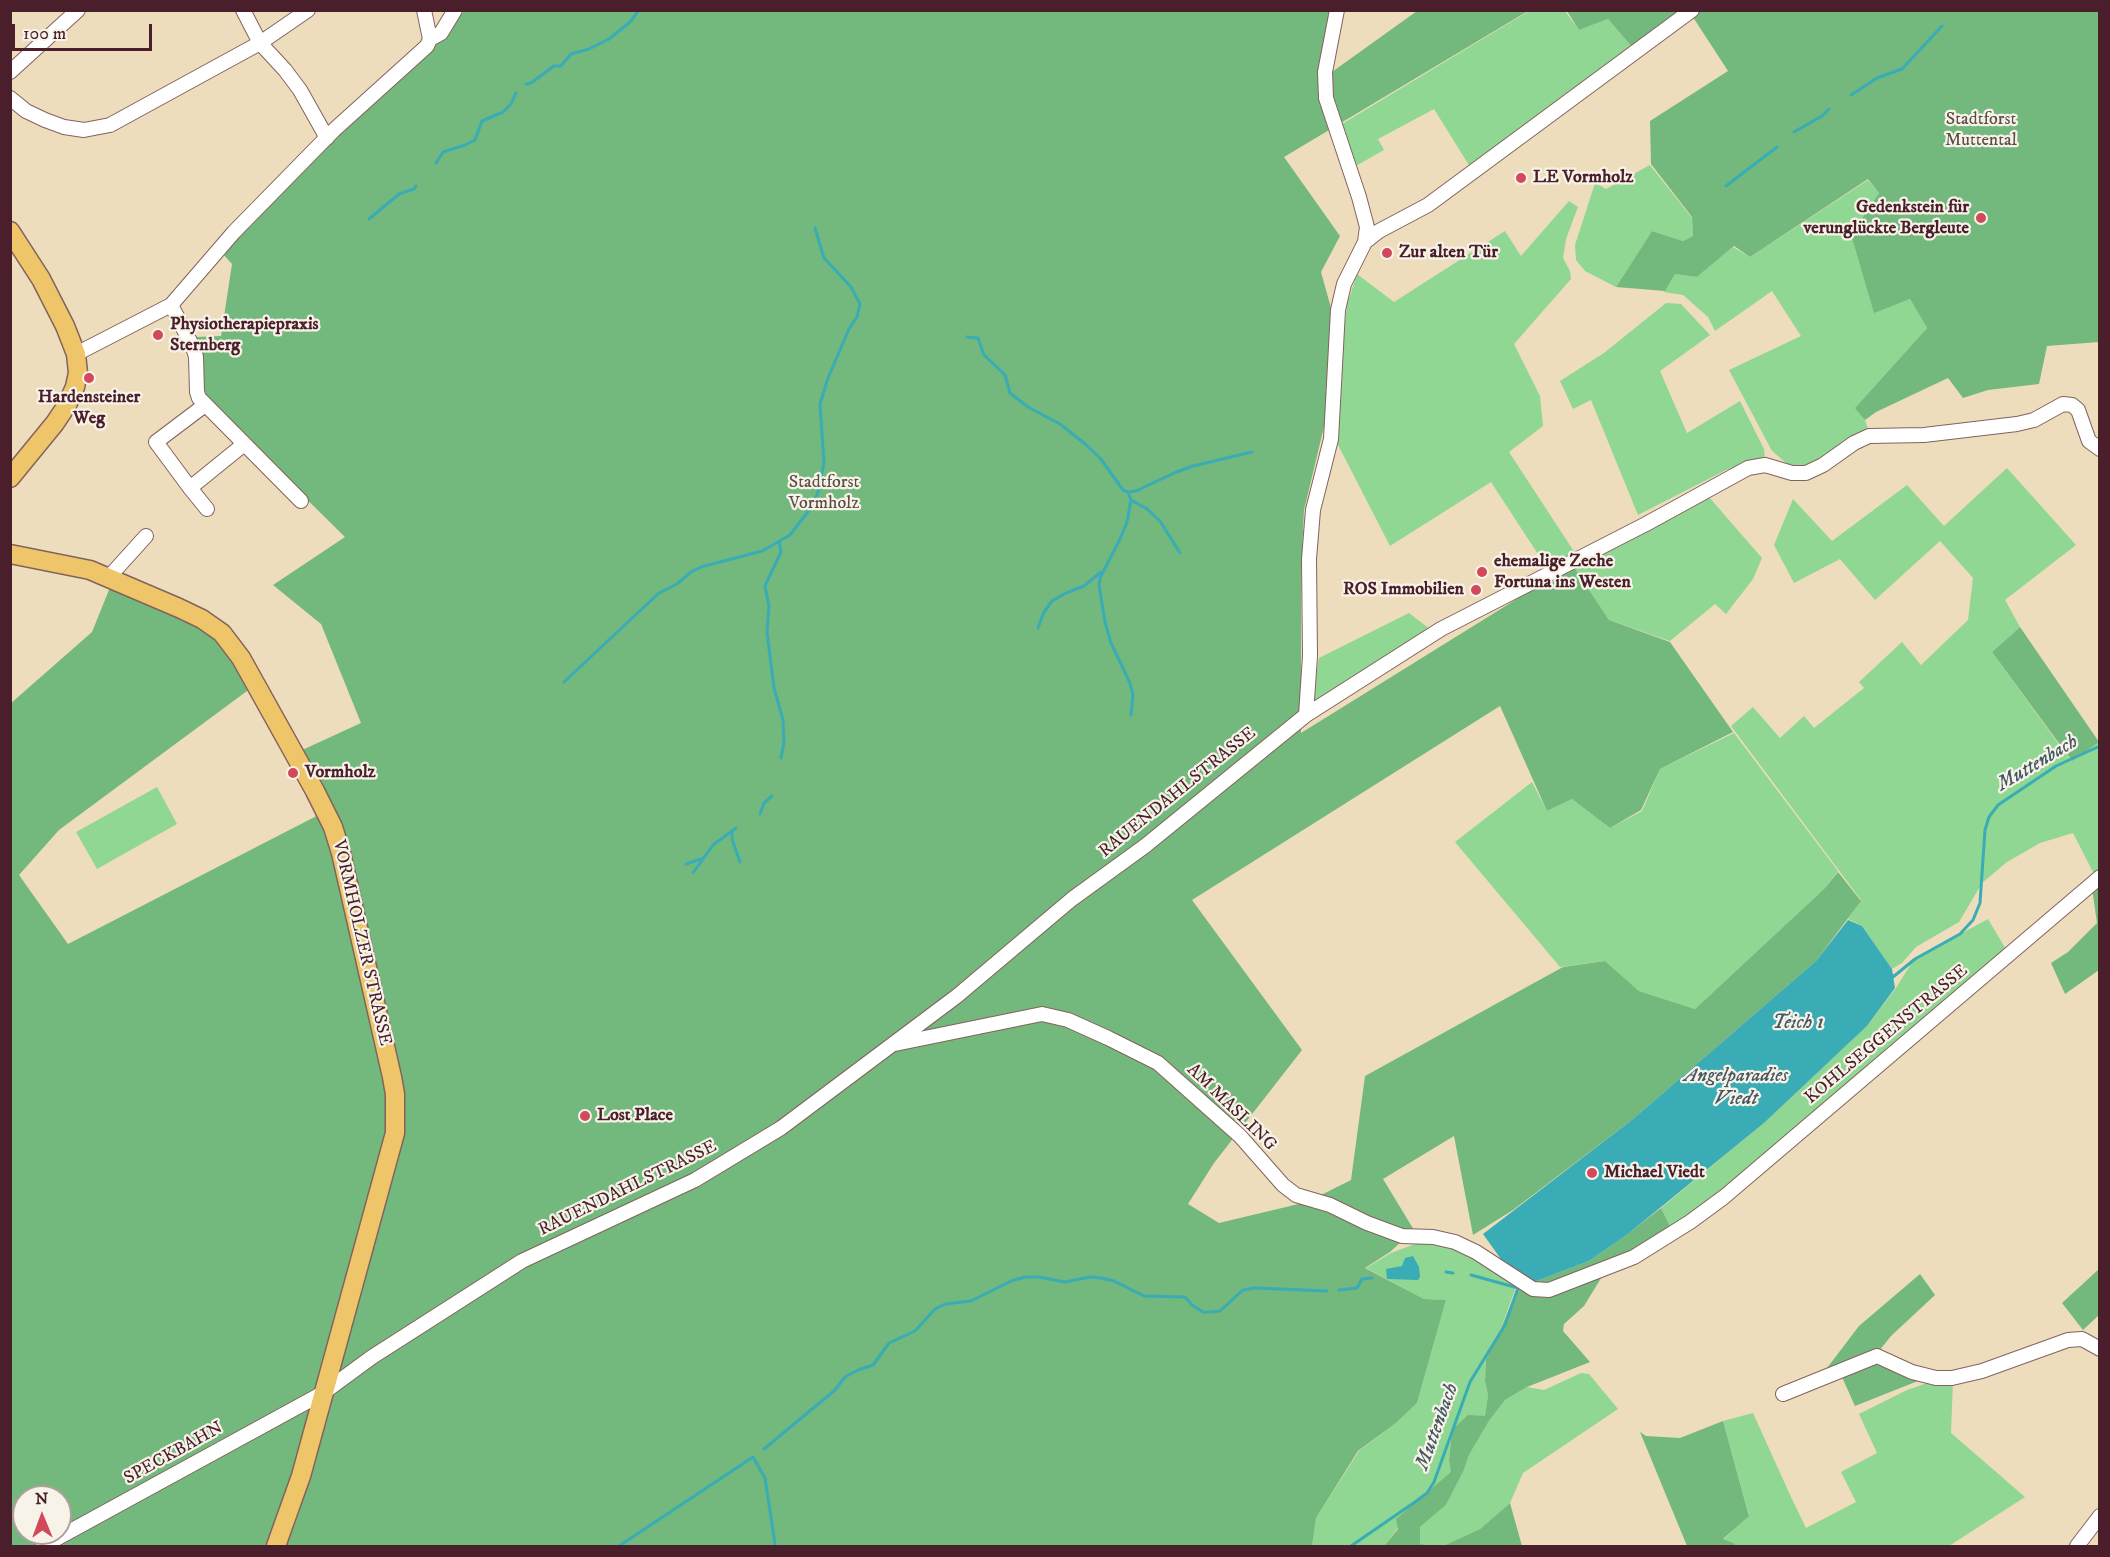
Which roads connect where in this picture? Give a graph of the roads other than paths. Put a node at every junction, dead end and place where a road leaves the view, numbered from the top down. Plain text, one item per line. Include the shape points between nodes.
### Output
1 (78, 10) edge
2 (243, 10) edge
3 (308, 10) edge
4 (424, 10) edge
5 (455, 10) edge
6 (1337, 10) edge
7 (1692, 10) edge
8 (430, 39) junction
9 (260, 43) junction
10 (10, 72) edge
11 (10, 98) edge
12 (327, 138) junction
13 (10, 231) edge
14 (1365, 242) junction
15 (171, 305) junction
16 (76, 354) junction
17 (206, 405) junction
18 (243, 445) junction
19 (2100, 449) edge
20 (10, 478) edge
21 (190, 488) junction
22 (301, 501) dead end
23 (207, 509) dead end
24 (146, 536) dead end
25 (10, 554) edge
26 (109, 577) junction
27 (1306, 715) junction
28 (2100, 877) edge
29 (889, 1045) junction
30 (1533, 1289) joint
31 (2100, 1349) edge
32 (323, 1393) junction
33 (1783, 1394) dead end
34 (2100, 1516) edge
35 (43, 1546) edge
36 (276, 1546) edge
37 (2077, 1546) edge

1 - 10 street
2 - 9 street
3 - 9 street
4 - 8 street
5 - 8 street via 441,33
6 - 14 street via 1325,72 1326,98 1364,214
7 - 14 street via 1428,205
8 - 12 street via 428,46
9 - 11 street via 126,118 95,129 64,127 26,111
9 - 12 street via 300,90
12 - 15 street via 234,232
13 - 16 main road via 41,279
14 - 27 street via 1344,284 1338,310 1331,439 1313,510
15 - 16 street
15 - 17 street via 194,347 197,392
16 - 20 main road via 78,373 67,405
17 - 18 street
17 - 21 street via 156,442
18 - 21 street
18 - 22 street
19 - 27 street, RAUENDAHLSTRASSE via 2090,441 2078,410 2067,404 2017,424 1924,435 1869,436 1806,473 1765,465 1748,468 1441,629
21 - 23 street
24 - 26 street
25 - 26 main road, VORMHOLZER STRASSE
26 - 32 main road, VORMHOLZER STRASSE via 202,619 229,640 315,791 341,853 392,1077 396,1112 388,1165
27 - 29 street, RAUENDAHLSTRASSE via 1145,846 1072,899 957,996
28 - 30 street, KOHLSEGGENSTRASSE via 1690,1222 1634,1257 1550,1290
29 - 30 street, AM MASLING via 1042,1014 1068,1020 1158,1064 1240,1136 1283,1185 1296,1194 1402,1236 1455,1242 1476,1251
29 - 32 street, RAUENDAHLSTRASSE via 790,1121 735,1156 695,1180 522,1261
31 - 33 street via 2082,1339 2068,1340 1952,1378 1912,1372 1877,1356
32 - 35 street, SPECKBAHN
32 - 36 main road, VORMHOLZER STRASSE via 301,1476
34 - 37 street

